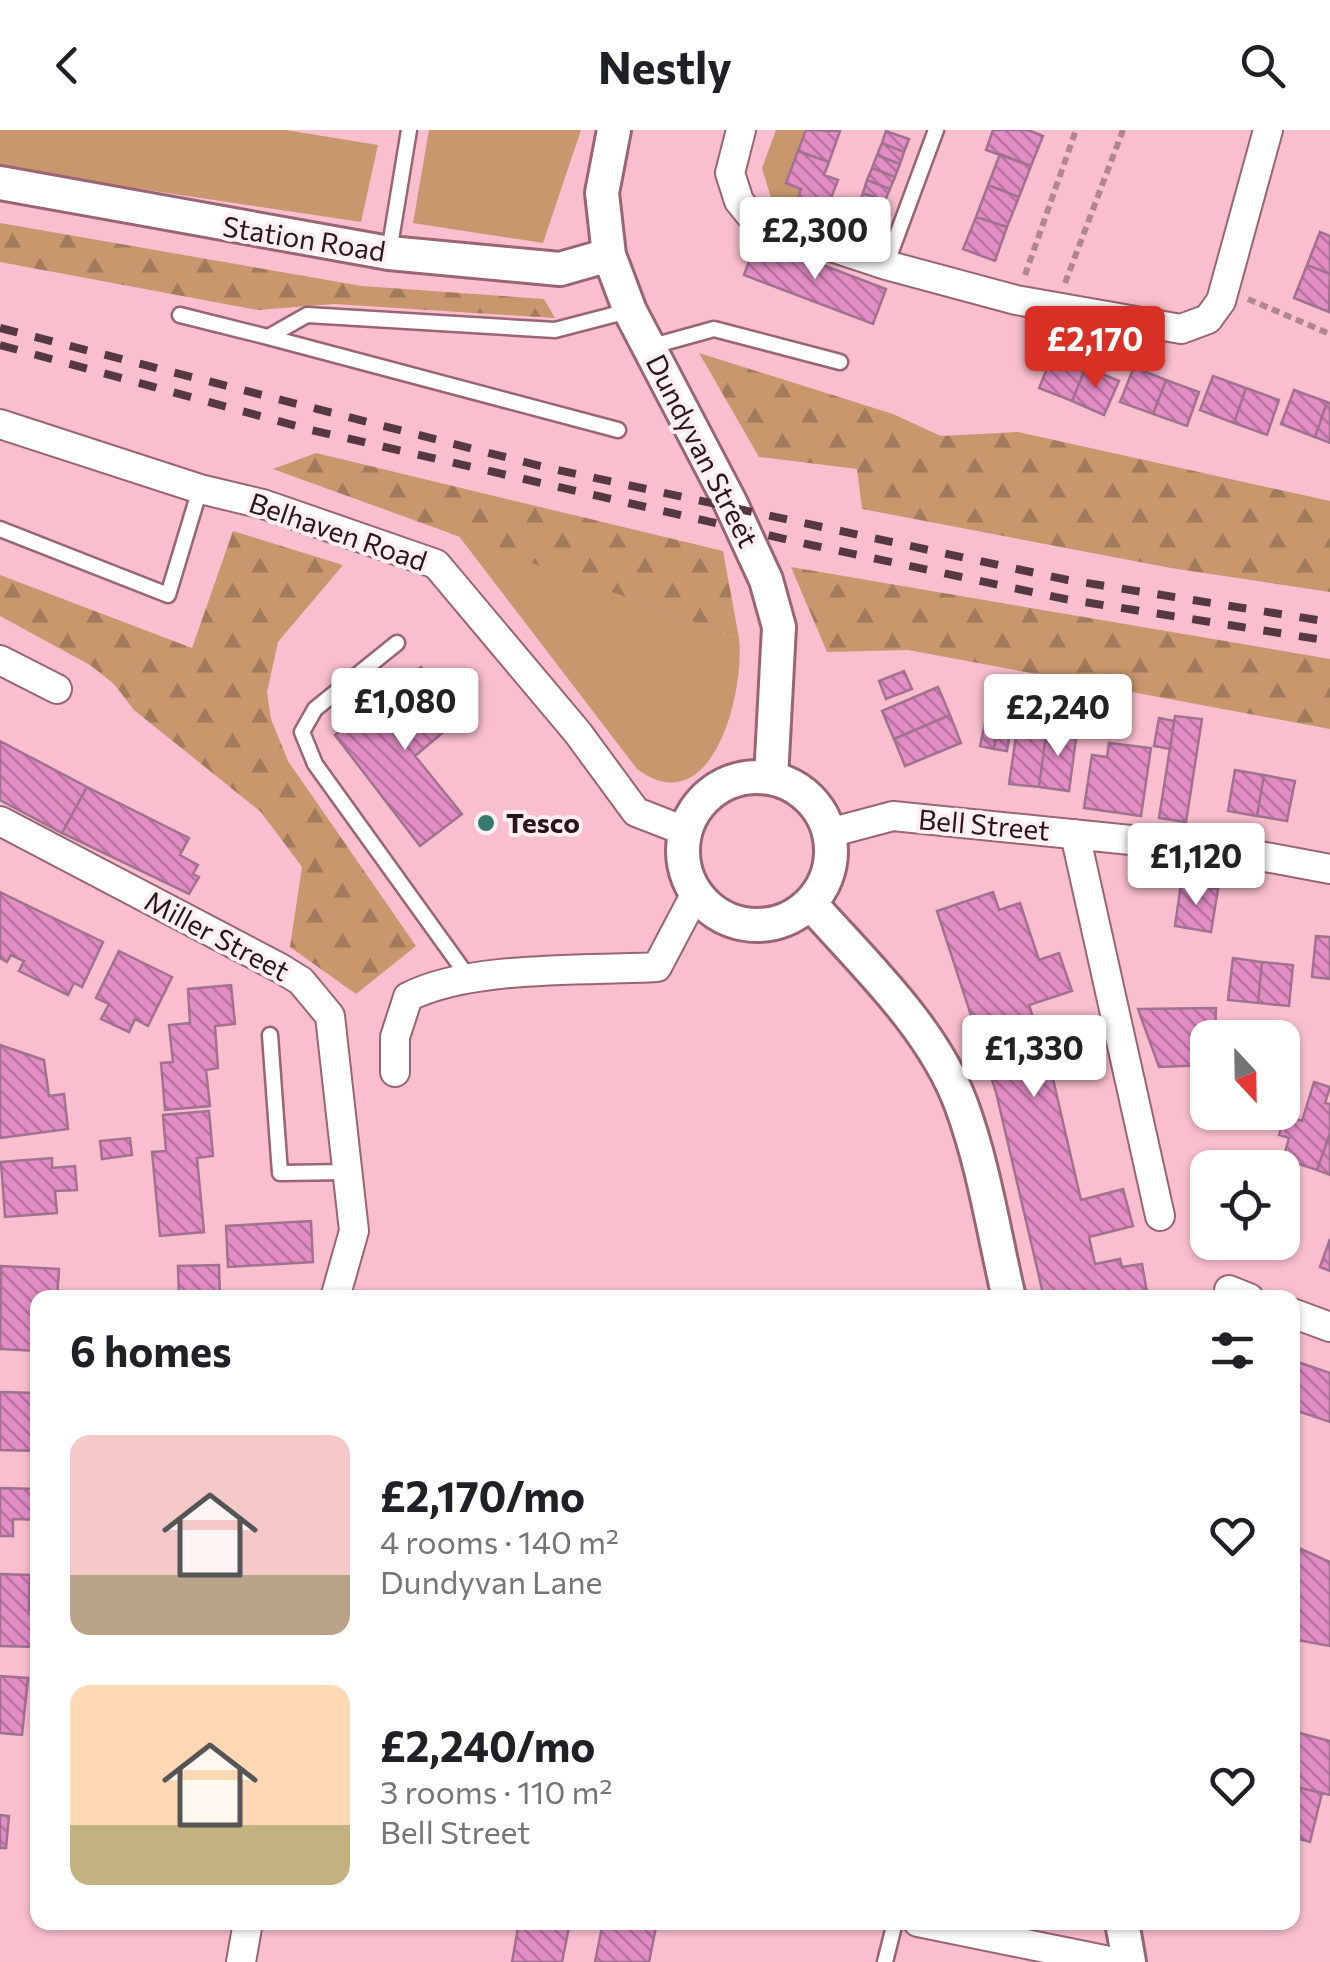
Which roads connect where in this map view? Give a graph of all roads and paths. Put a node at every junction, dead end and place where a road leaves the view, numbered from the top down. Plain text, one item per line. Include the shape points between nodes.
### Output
1 (409, 130) edge
2 (614, 130) edge
3 (740, 130) edge
4 (936, 130) edge
5 (1076, 130) edge
6 (1123, 130) edge
7 (1268, 130) edge
8 (0, 183) edge
9 (389, 253) junction
10 (609, 254) junction
11 (886, 265) junction
12 (1016, 300) junction
13 (1222, 301) junction
14 (1056, 308) junction
15 (630, 310) junction
16 (180, 316) dead end
17 (1330, 334) edge
18 (268, 337) junction
19 (649, 347) junction
20 (840, 362) dead end
21 (0, 424) edge
22 (618, 430) dead end
23 (200, 489) junction
24 (0, 529) edge
25 (397, 643) dead end
26 (0, 660) edge
27 (57, 690) dead end
28 (771, 778) junction
29 (0, 821) edge
30 (685, 832) junction
31 (829, 833) junction
32 (1075, 834) junction
33 (1330, 869) edge
34 (696, 893) junction
35 (810, 903) junction
36 (469, 978) junction
37 (270, 1035) dead end
38 (396, 1072) dead end
39 (348, 1172) junction
40 (1160, 1216) dead end
41 (337, 1290) edge
42 (1007, 1290) edge
43 (1300, 1316) edge
44 (1330, 1327) edge
45 (247, 1930) edge
46 (893, 1930) edge
47 (957, 1930) edge
48 (1123, 1930) edge
49 (241, 1962) edge
50 (885, 1962) edge
51 (1114, 1962) edge
52 (1128, 1962) edge

1 - 9 lane
2 - 10 street, Dundyvan Street via 602,193
3 - 11 street via 730,174 738,201 756,222
4 - 11 lane
5 - 12 path
6 - 14 path
7 - 13 street
8 - 9 street, Station Road
9 - 10 street, Station Road via 560,269
10 - 15 street, Dundyvan Street
11 - 12 street
12 - 14 street
13 - 14 street via 1208,319 1181,330
13 - 17 path via 1245,298
15 - 18 lane via 554,330 307,315
15 - 19 street, Dundyvan Street
16 - 18 lane
18 - 22 lane
19 - 20 lane via 714,328
19 - 28 street, Dundyvan Street via 766,580 779,627
21 - 23 street, Belhaven Road
23 - 24 lane via 168,595
23 - 30 street, Belhaven Road via 436,564 636,812
25 - 36 lane via 315,710 302,732 315,764
26 - 27 street
28 - 30 street via 748,776 709,794
28 - 31 street via 808,797
29 - 39 street, Miller Street via 301,981 330,1016
30 - 34 street via 684,864
31 - 32 street, Bell Street via 893,816
31 - 35 street via 830,863
32 - 33 street, Bell Street via 1214,848
32 - 40 street
34 - 35 street via 724,918 760,926
34 - 36 street via 657,966
35 - 42 street via 892,996 960,1102
36 - 38 street via 408,997 395,1037
37 - 39 lane via 280,1173
39 - 41 street, Miller Street via 354,1230
43 - 44 street
45 - 49 street
46 - 50 lane
47 - 51 street
48 - 52 street

